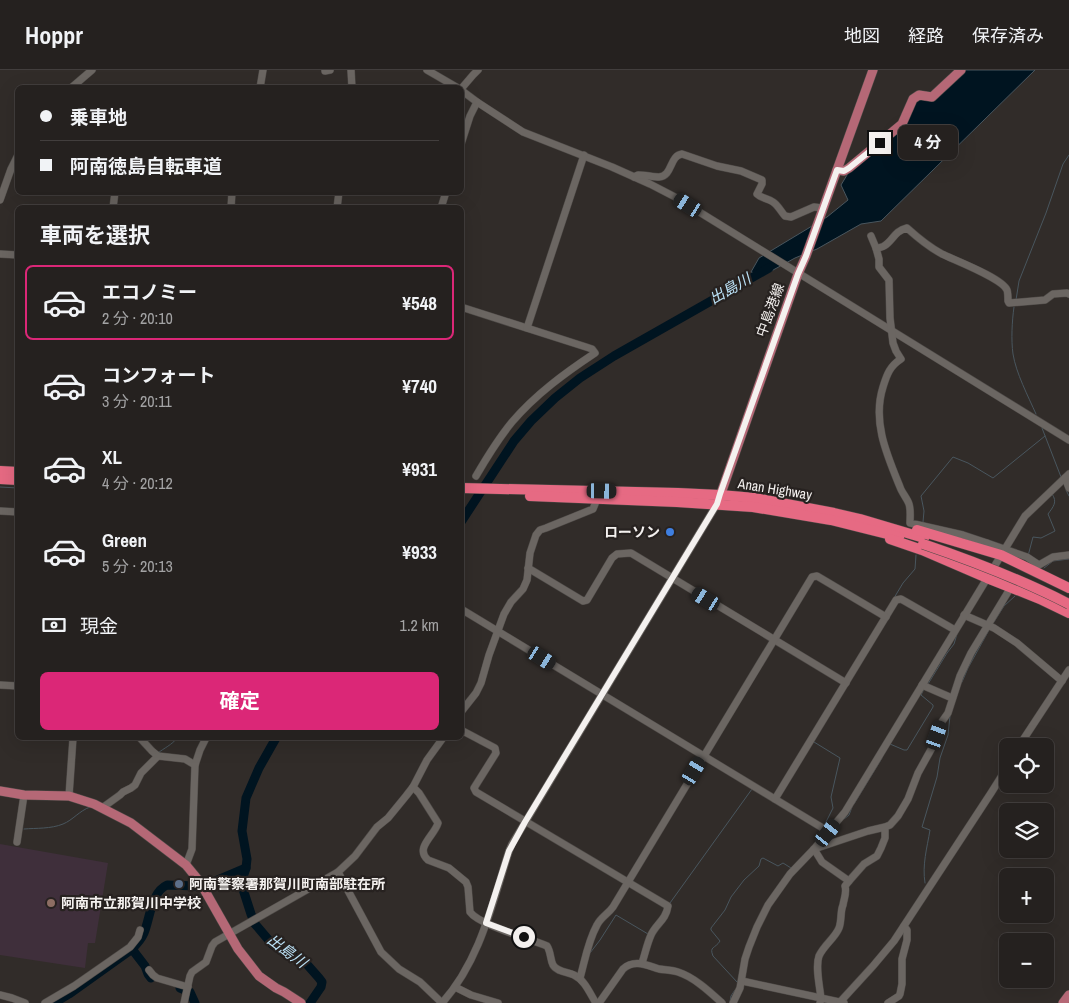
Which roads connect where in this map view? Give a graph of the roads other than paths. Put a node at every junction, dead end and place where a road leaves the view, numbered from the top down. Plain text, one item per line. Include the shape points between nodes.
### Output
1 (92, 70) edge
2 (263, 70) edge
3 (325, 70) edge
4 (330, 70) edge
5 (351, 70) edge
6 (427, 70) edge
7 (478, 70) edge
8 (873, 70) edge
9 (961, 70) edge
10 (74, 85) edge
11 (260, 85) edge
12 (352, 85) edge
13 (453, 85) edge
14 (464, 86) edge
15 (464, 92) edge
16 (477, 102) junction
17 (464, 135) edge
18 (584, 156) junction
19 (15, 161) edge
20 (837, 170) junction
21 (634, 177) junction
22 (0, 200) edge
23 (823, 208) junction
24 (870, 236) dead end
25 (876, 248) junction
26 (0, 254) edge
27 (15, 255) edge
28 (798, 274) junction
29 (1069, 294) edge
30 (464, 308) edge
31 (527, 328) junction
32 (892, 331) junction
33 (1069, 440) edge
34 (0, 471) edge
35 (15, 472) edge
36 (476, 476) dead end
37 (1065, 478) edge
38 (0, 479) edge
39 (15, 480) edge
40 (1069, 488) edge
41 (464, 490) edge
42 (499, 492) junction
43 (596, 498) junction
44 (718, 499) junction
45 (0, 511) edge
46 (15, 512) edge
47 (859, 523) junction
48 (923, 541) junction
49 (987, 546) junction
50 (1003, 552) junction
51 (1069, 555) edge
52 (528, 568) junction
53 (987, 578) junction
54 (672, 579) junction
55 (1069, 588) edge
56 (1008, 592) dead end
57 (1069, 597) edge
58 (1069, 604) edge
59 (464, 611) edge
60 (1069, 613) edge
61 (884, 616) junction
62 (966, 616) junction
63 (991, 626) junction
64 (955, 630) junction
65 (498, 631) junction
66 (774, 640) junction
67 (1069, 670) edge
68 (1062, 681) junction
69 (844, 682) junction
70 (0, 685) edge
71 (15, 686) edge
72 (925, 686) junction
73 (602, 695) junction
74 (952, 698) junction
75 (464, 708) edge
76 (464, 732) edge
77 (1025, 738) edge
78 (73, 740) edge
79 (142, 740) edge
80 (205, 740) edge
81 (442, 740) edge
82 (704, 755) junction
83 (158, 756) junction
84 (195, 765) junction
85 (999, 780) edge
86 (413, 787) junction
87 (0, 791) edge
88 (24, 795) junction
89 (69, 796) junction
90 (775, 799) junction
91 (102, 808) junction
92 (525, 822) junction
93 (884, 827) junction
94 (828, 833) junction
95 (16, 842) dead end
96 (814, 849) junction
97 (186, 865) junction
98 (338, 872) junction
99 (849, 881) junction
100 (627, 883) junction
101 (486, 923) junction
102 (904, 926) junction
103 (140, 930) dead end
104 (229, 934) junction
105 (642, 963) junction
106 (149, 970) dead end
107 (580, 978) junction
108 (742, 981) junction
109 (455, 987) junction
110 (187, 990) junction
111 (0, 995) edge
112 (1069, 996) edge
113 (821, 1001) edge
114 (842, 1002) edge
115 (25, 1003) edge
116 (45, 1003) edge
117 (184, 1003) edge
118 (301, 1003) edge
119 (442, 1003) edge
120 (498, 1003) edge
121 (598, 1003) edge
122 (722, 1003) edge
123 (733, 1003) edge
124 (888, 1003) edge
125 (1063, 1003) edge

1 - 10 street
2 - 11 street
3 - 4 street
5 - 12 street
6 - 13 street
7 - 14 street
8 - 20 main road, 中島港線
9 - 20 main road via 932,97 919,95 913,99 902,124 849,168
15 - 16 street
16 - 17 street
16 - 18 street via 523,132
18 - 21 street
18 - 31 street
19 - 22 street
20 - 23 main road, 中島港線
21 - 23 street via 666,175 674,158 682,154 762,180 757,194 775,203 784,216
21 - 28 street via 675,197
23 - 28 main road, 中島港線
24 - 25 street
25 - 29 street via 884,247 907,228 943,254 1001,283 1007,289 1008,301 1045,300 1053,294
25 - 32 street via 879,267 889,280
26 - 27 street
28 - 32 street
28 - 44 main road, 中島港線
30 - 31 street
31 - 36 street via 592,349 594,353 531,402 512,422
32 - 33 street
32 - 49 street via 896,351 901,358 892,364 886,377 879,412 880,428 900,489 909,504 910,523 963,535
34 - 35 highway
37 - 40 street
37 - 50 street via 1025,516
38 - 39 highway
41 - 42 highway, Anan Highway
42 - 43 highway, Anan Highway
42 - 44 highway, Anan Highway via 659,492
43 - 44 highway, Anan Highway
43 - 52 street via 594,509 540,530 530,553
44 - 47 highway, Anan Highway via 755,498 834,513
44 - 54 street
45 - 46 street
47 - 48 highway, Anan Highway
47 - 49 highway via 920,530
47 - 53 highway
48 - 57 highway, Anan Highway via 964,551
48 - 58 highway, Anan Highway, bridge
49 - 50 highway
50 - 51 street via 1028,558 1039,565 1052,557
50 - 53 street
50 - 55 highway
52 - 54 street via 582,601 587,600 617,554 631,553
52 - 65 street via 523,589 511,602
53 - 60 highway
53 - 62 street
54 - 66 street
54 - 73 street
56 - 63 street
59 - 65 street
61 - 64 street via 896,600 901,599
61 - 66 street via 818,576 812,577
61 - 69 street
62 - 63 street
62 - 64 street
63 - 68 street
63 - 74 street via 971,653
64 - 72 street
65 - 73 street
65 - 75 street via 481,683
66 - 69 street
66 - 82 street
67 - 68 street
68 - 77 street
69 - 90 street
70 - 71 street
72 - 74 street
72 - 94 street via 845,812
73 - 82 street
73 - 92 street
74 - 93 street via 948,714 941,723 908,799 898,816
76 - 92 street via 494,748 496,753 474,788 476,792
78 - 89 street
79 - 83 street
80 - 84 street
81 - 86 street
82 - 90 street
82 - 100 street
83 - 84 street via 185,759
83 - 91 street via 141,773 135,785
84 - 97 street via 192,849
85 - 102 street
86 - 98 street
86 - 101 street via 438,823 423,848 425,858 449,868 466,882 470,912
87 - 88 main road
88 - 89 main road
88 - 95 street
89 - 91 main road
90 - 94 street
91 - 97 main road via 131,824
92 - 100 street
92 - 101 street via 509,851
93 - 96 street
93 - 99 street via 885,838 877,856 864,864
94 - 96 street
96 - 99 street via 822,862
96 - 108 street via 790,874 768,905 749,947
97 - 104 main road
98 - 104 street
98 - 119 street via 381,952
99 - 113 street via 845,886 839,927 819,958
100 - 105 street via 668,906 662,922 652,934
100 - 107 street via 609,913 598,923
101 - 107 street via 547,946 553,966
101 - 109 street
102 - 114 street
102 - 124 street via 908,940 902,959 900,994
103 - 116 street via 130,946
104 - 110 street via 212,946 206,962 192,972
104 - 118 main road via 259,976
105 - 121 street via 627,966
105 - 122 street via 678,972 700,984
106 - 110 street via 157,978
107 - 121 street
108 - 113 street
108 - 123 street
109 - 119 street
109 - 120 street
110 - 117 street
111 - 115 street
112 - 125 main road
113 - 114 street

